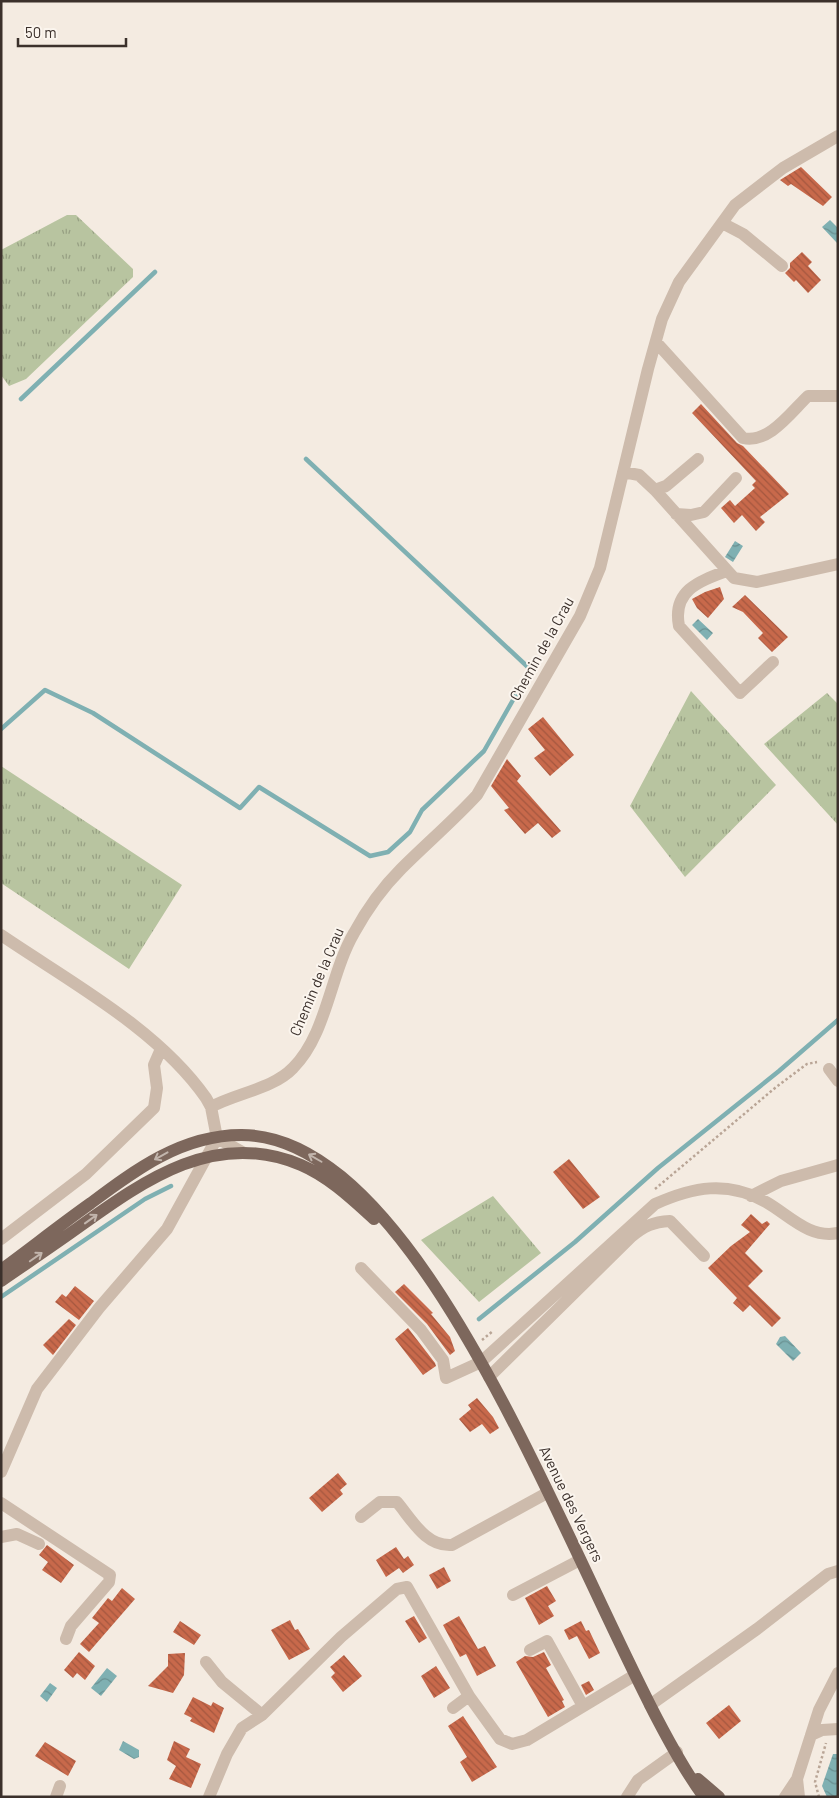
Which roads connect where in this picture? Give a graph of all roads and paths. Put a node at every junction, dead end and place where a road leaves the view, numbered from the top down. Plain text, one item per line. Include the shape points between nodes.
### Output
1 (838, 136) edge
2 (722, 223) junction
3 (782, 266) dead end
4 (656, 342) junction
5 (838, 396) edge
6 (698, 459) dead end
7 (624, 472) junction
8 (736, 478) dead end
9 (655, 490) junction
10 (676, 514) junction
11 (838, 564) edge
12 (728, 571) junction
13 (773, 662) dead end
14 (1, 936) edge
15 (162, 1049) junction
16 (829, 1069) dead end
17 (838, 1081) edge
18 (211, 1107) junction
19 (218, 1138) junction
20 (244, 1153) junction
21 (209, 1156) junction
22 (838, 1165) edge
23 (751, 1196) junction
24 (838, 1233) edge
25 (1, 1239) edge
26 (704, 1256) dead end
27 (361, 1268) dead end
28 (421, 1268) junction
29 (1, 1270) edge
30 (1, 1281) edge
31 (481, 1362) junction
32 (490, 1377) junction
33 (7, 1445) edge
34 (1, 1472) edge
35 (547, 1493) junction
36 (1, 1503) edge
37 (361, 1517) dead end
38 (1, 1536) edge
39 (39, 1544) dead end
40 (580, 1560) junction
41 (838, 1571) edge
42 (512, 1595) dead end
43 (66, 1639) dead end
44 (530, 1650) dead end
45 (206, 1662) dead end
46 (838, 1673) edge
47 (635, 1675) junction
48 (469, 1696) junction
49 (650, 1705) junction
50 (583, 1706) junction
51 (454, 1708) dead end
52 (262, 1715) junction
53 (834, 1729) edge
54 (811, 1735) junction
55 (679, 1756) junction
56 (797, 1779) junction
57 (208, 1797) edge
58 (627, 1797) edge
59 (704, 1797) edge
60 (719, 1797) edge
61 (785, 1797) edge
62 (799, 1797) edge
63 (819, 1797) edge

1 - 2 street, Chemin de la Crau via 783,168 735,205
2 - 3 street via 743,234
2 - 4 street, Chemin de la Crau via 679,282 662,319
4 - 5 street via 743,438 751,440 766,435 808,396
4 - 7 street, Chemin de la Crau
6 - 9 street via 666,486
7 - 9 street via 639,475
7 - 18 street, Chemin de la Crau via 600,568 580,616 477,795 399,870 364,916 344,953 313,1039 294,1068 264,1086
8 - 10 street via 704,512
9 - 10 street
10 - 12 street
11 - 12 street via 757,582 734,578
12 - 13 street via 691,587 679,602 679,626 740,693
14 - 15 street via 125,1019
15 - 18 street via 200,1089
15 - 25 street via 154,1066 157,1088 154,1108 86,1174
16 - 17 street
18 - 19 street
19 - 20 street
19 - 21 street
28 -> 19 main road via 384,1218 328,1165 286,1143 240,1135
19 -> 29 main road via 189,1144 156,1158
20 - 21 main road
20 - 28 main road via 285,1159 319,1174 360,1206
30 -> 21 main road via 158,1174
21 - 33 street via 167,1230 99,1308 37,1389
22 - 23 street via 781,1181
23 - 24 street via 765,1201 820,1235
23 - 31 street via 709,1186 681,1192 654,1204
26 - 32 street via 670,1221 645,1226 631,1236
27 - 31 street via 421,1330 443,1360 446,1378
28 - 31 main road, Avenue des Vergers via 447,1304
31 - 32 main road, Avenue des Vergers
32 - 35 main road, Avenue des Vergers
33 - 34 street
35 - 37 street via 452,1545 435,1544 427,1538 397,1502 380,1502
35 - 40 main road, Avenue des Vergers
36 - 43 street via 110,1575 109,1582 71,1626
38 - 39 street via 17,1534
40 - 42 street
40 - 47 main road, Avenue des Vergers
41 - 49 street via 828,1574
44 - 50 street via 547,1641
45 - 52 street via 222,1682
46 - 54 street
47 - 49 main road, Avenue des Vergers
47 - 50 street
48 - 50 street via 500,1739 512,1744 527,1740
48 - 51 street
48 - 52 street via 407,1587 397,1589 347,1631
49 - 55 main road, Avenue des Vergers
52 - 57 street via 242,1728
53 - 54 street
53 - 63 path via 815,1782
54 - 56 street
55 - 58 street via 638,1780
55 - 59 main road, Avenue des Vergers
55 - 60 main road, Avenue des Vergers
56 - 61 street
56 - 62 street

